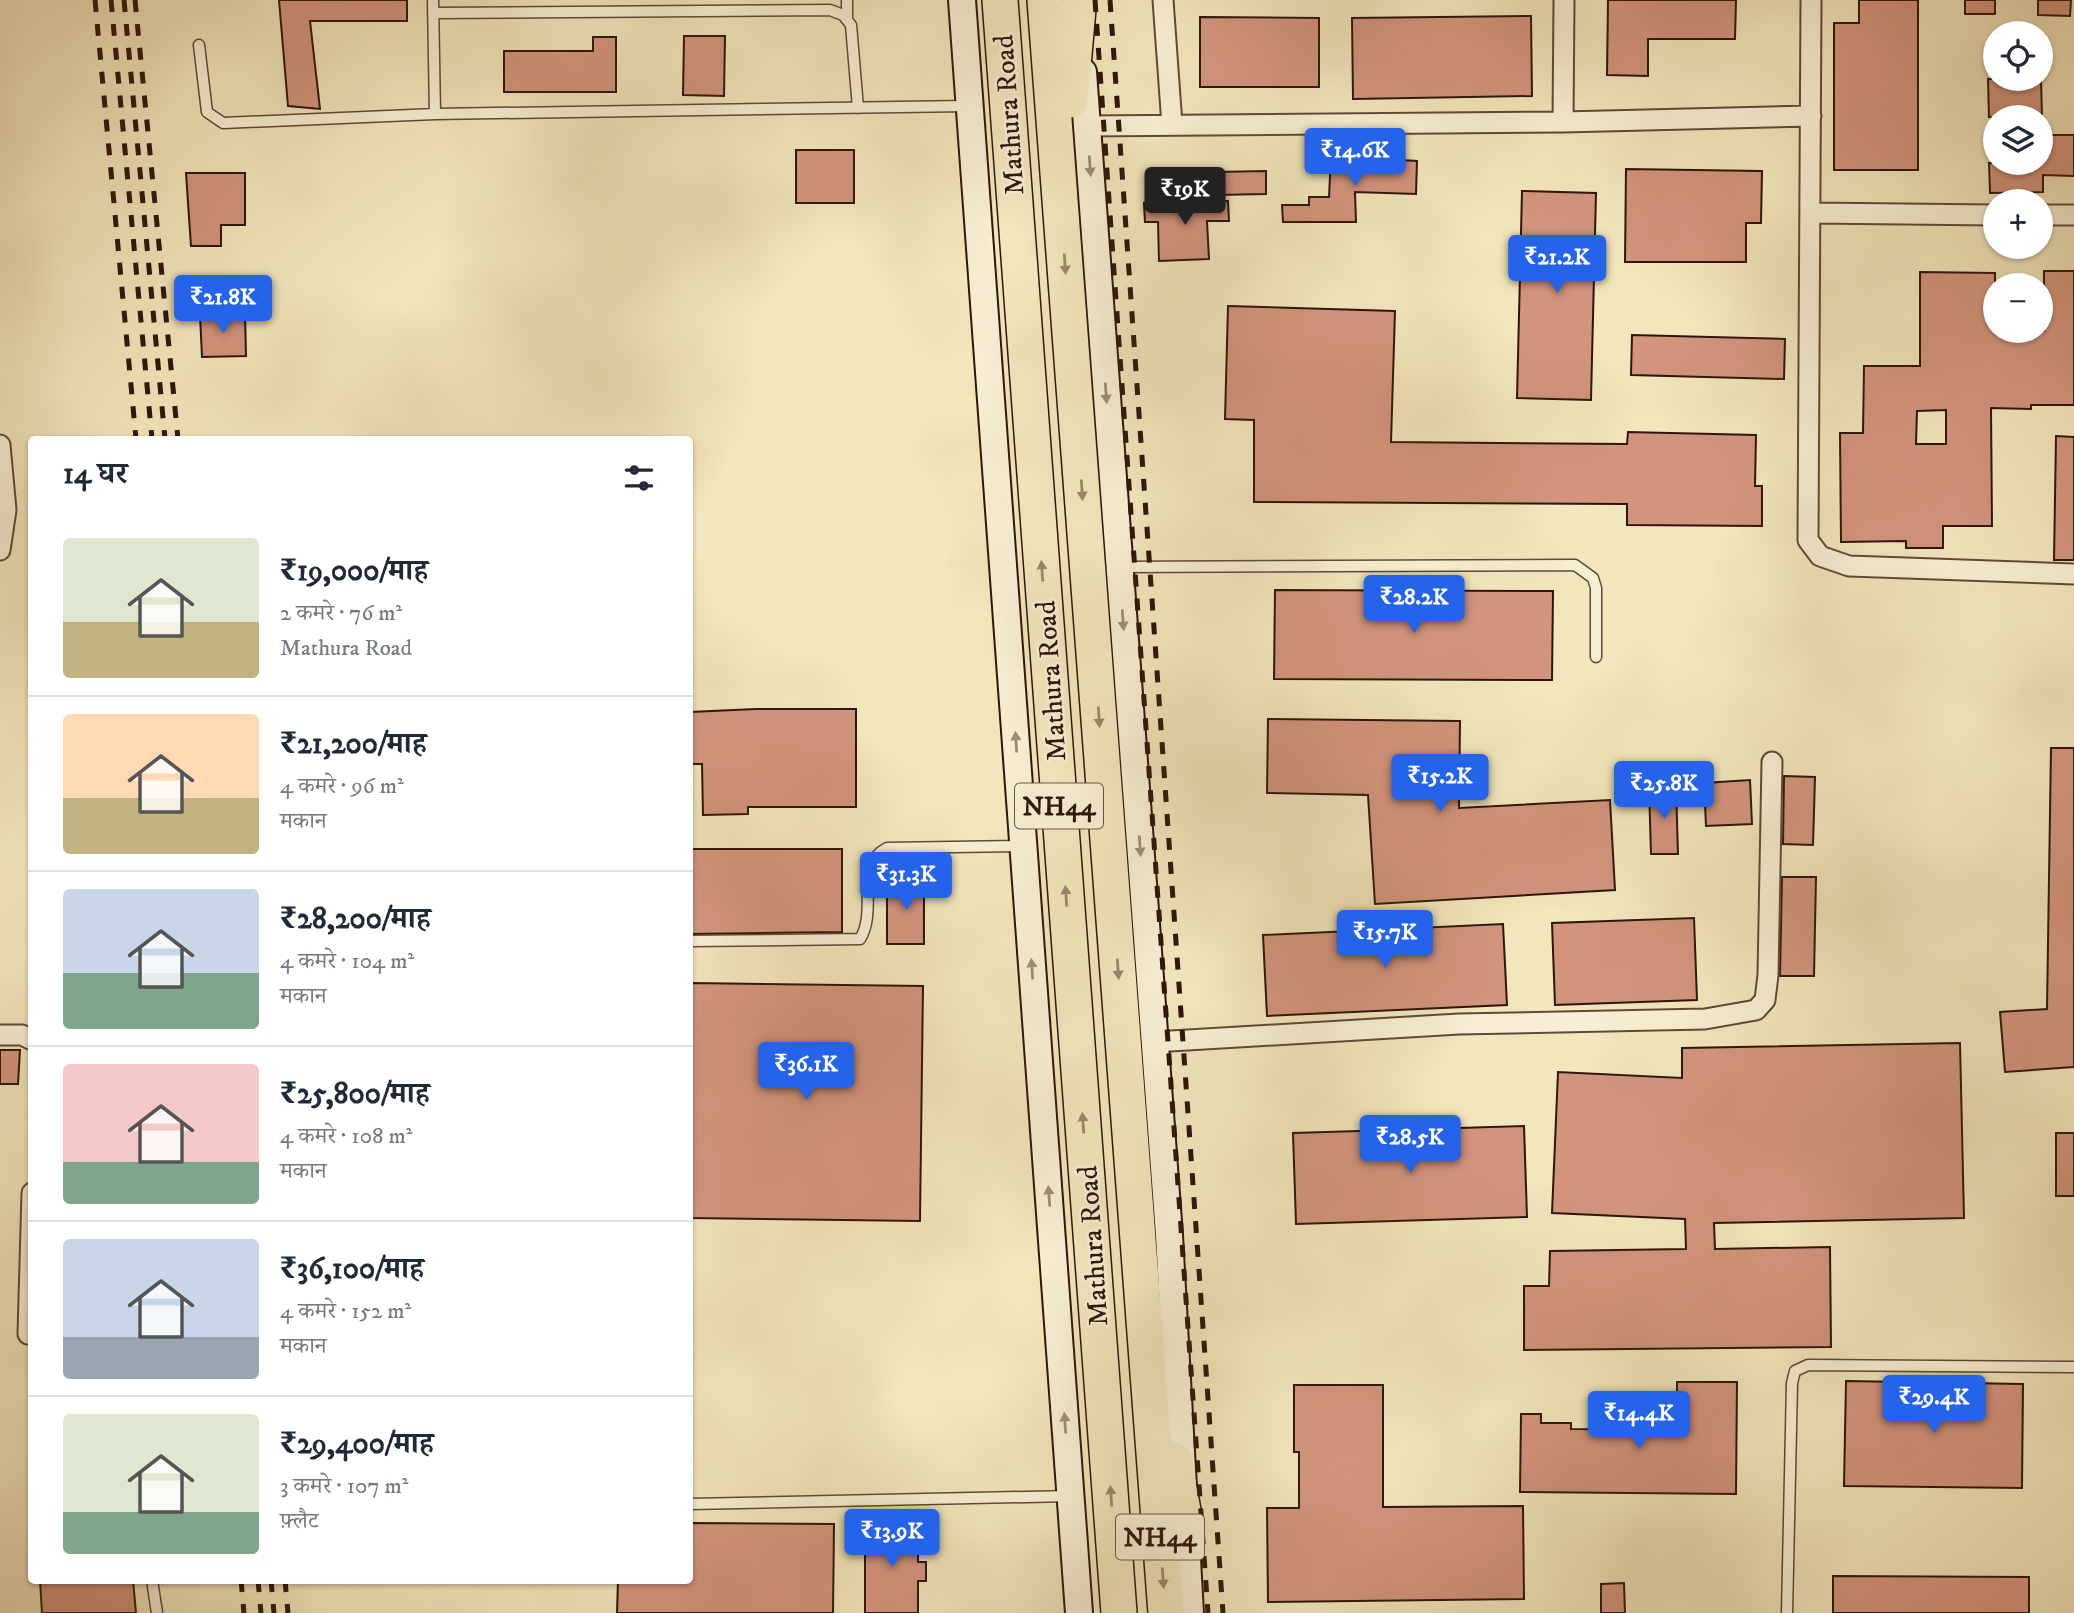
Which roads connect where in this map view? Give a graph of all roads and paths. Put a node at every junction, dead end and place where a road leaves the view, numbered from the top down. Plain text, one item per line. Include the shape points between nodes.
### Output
1 (433, 0) edge
2 (847, 0) edge
3 (962, 0) edge
4 (999, 0) edge
5 (1163, 0) edge
6 (1564, 0) edge
7 (1811, 0) edge
8 (1067, 3) edge
9 (433, 13) junction
10 (847, 19) junction
11 (199, 44) dead end
12 (970, 106) junction
13 (858, 108) junction
14 (435, 114) junction
15 (1811, 116) junction
16 (1563, 122) junction
17 (1172, 125) junction
18 (1087, 126) junction
19 (1812, 213) junction
20 (1983, 215) edge
21 (2053, 215) edge
22 (2074, 215) edge
23 (0, 446) edge
24 (1, 546) edge
25 (1118, 567) junction
26 (2074, 574) edge
27 (1596, 657) dead end
28 (1772, 762) dead end
29 (1023, 846) junction
30 (693, 941) edge
31 (0, 1035) edge
32 (28, 1038) edge
33 (1154, 1042) junction
34 (1143, 1314) junction
35 (2074, 1367) edge
36 (1070, 1496) junction
37 (693, 1504) edge
38 (1185, 1522) junction
39 (153, 1584) edge
40 (157, 1613) edge
41 (1079, 1613) edge
42 (1119, 1613) edge
43 (1166, 1613) edge
44 (1190, 1613) edge
45 (1787, 1613) edge

1 - 9 lane
2 - 10 lane
3 - 12 main road
42 -> 4 highway, Mathura Road / NH44
5 - 17 street
6 - 16 street
7 - 15 street
8 - 18 main road
8 -> 34 highway, Mathura Road / NH44 via 1061,210
9 - 10 lane via 821,10
9 - 14 lane
10 - 13 lane
11 - 14 lane via 207,112 223,123
12 - 13 lane
29 -> 12 main road
13 - 14 lane
15 - 16 street
15 - 19 street
16 - 17 street
17 - 18 street
18 -> 25 main road
19 - 20 street
19 - 26 street via 1807,531 1815,551 1849,566
21 - 22 street
23 - 24 street via 6,509
25 - 27 lane via 1575,565 1593,578 1596,588
25 -> 33 main road
28 - 33 street via 1768,975 1765,1000 1756,1010 1705,1019 1459,1024
29 - 30 lane via 887,848 875,854 869,865 868,927 860,939
36 -> 29 main road
31 - 32 street
33 - 38 main road
34 - 38 highway via 1161,1369
34 -> 43 highway, NH44
35 - 45 lane via 1808,1365 1796,1371 1792,1383
36 - 37 lane
36 - 41 main road
38 - 44 main road
39 - 40 lane

